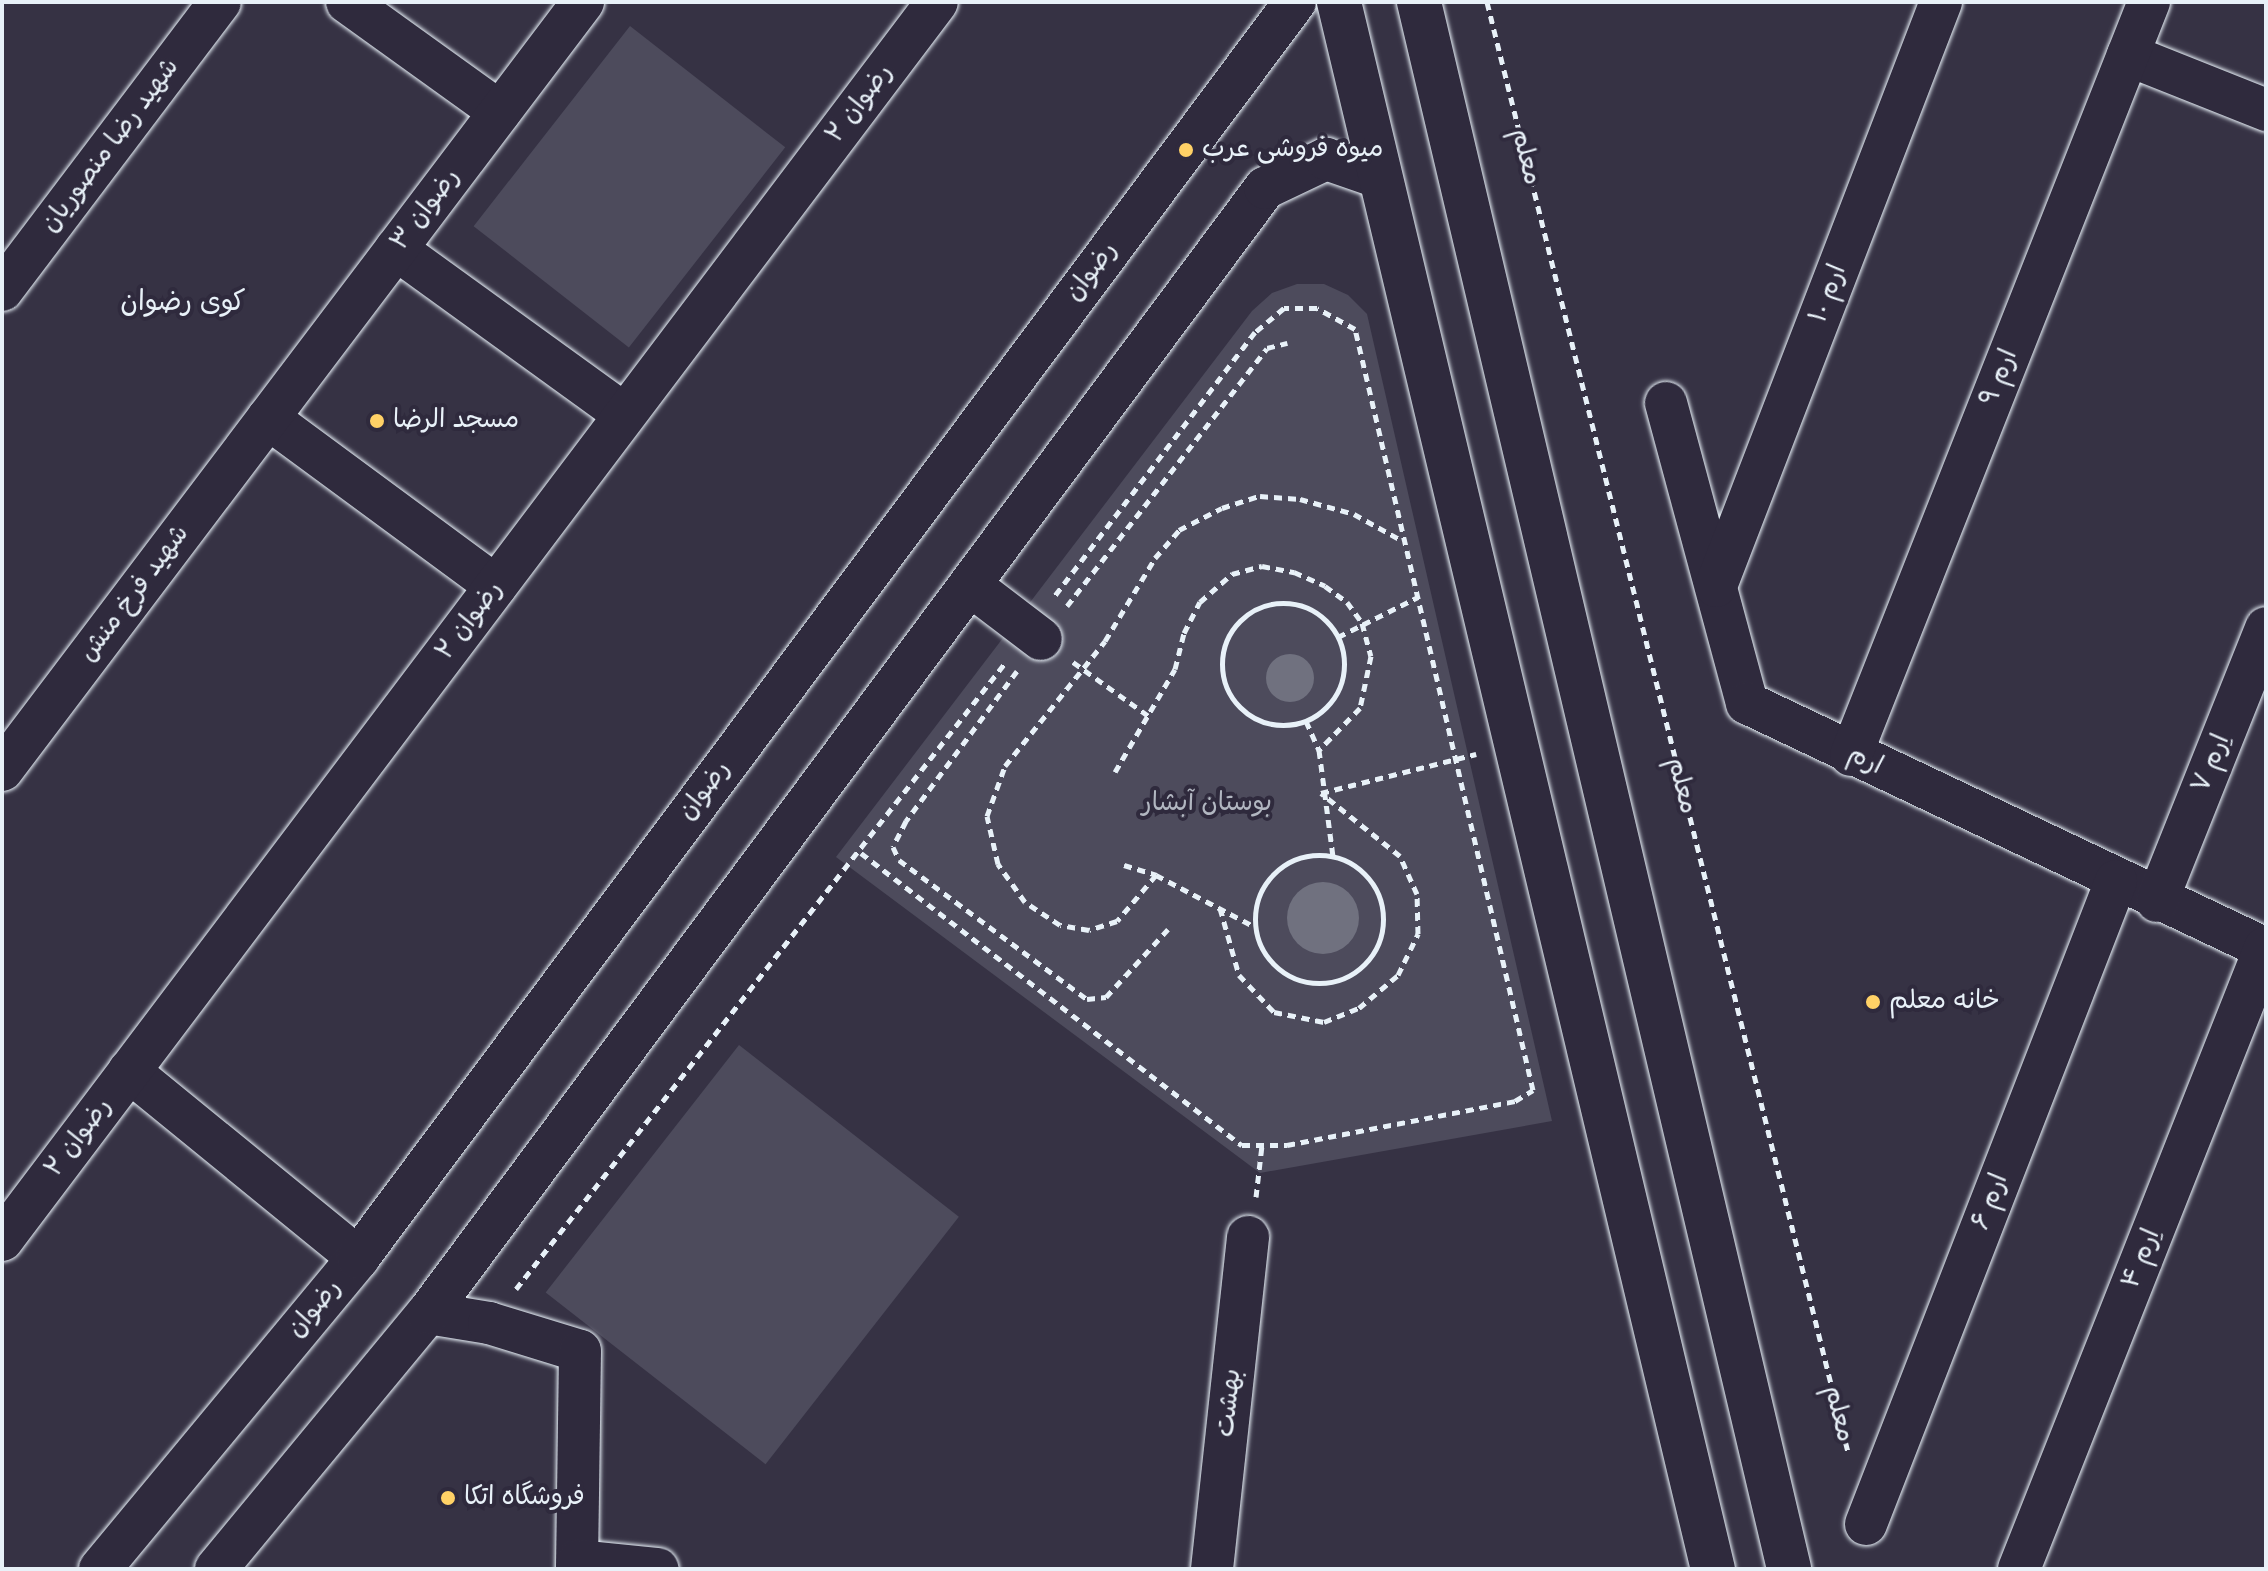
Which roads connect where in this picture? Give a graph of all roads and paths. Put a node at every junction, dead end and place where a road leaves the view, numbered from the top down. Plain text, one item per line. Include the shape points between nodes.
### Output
1 (220, 2) edge
2 (347, 2) edge
3 (583, 2) edge
4 (937, 2) edge
5 (1295, 2) edge
6 (1339, 2) edge
7 (1419, 2) edge
8 (1487, 2) edge
9 (1941, 2) edge
10 (2149, 2) edge
11 (2128, 55) junction
12 (2266, 110) edge
13 (500, 112) junction
14 (1381, 178) junction
15 (396, 249) junction
16 (2, 290) edge
17 (1287, 343) dead end
18 (1666, 403) dead end
19 (624, 414) junction
20 (268, 418) junction
21 (1404, 541) junction
22 (970, 585) junction
23 (496, 586) junction
24 (1716, 586) junction
25 (1418, 597) junction
26 (1362, 623) junction
27 (2266, 628) edge
28 (1035, 635) junction
29 (1338, 637) junction
30 (1082, 668) junction
31 (1150, 717) junction
32 (1306, 721) junction
33 (1515, 741) junction
34 (1319, 750) junction
35 (1851, 755) junction
36 (1456, 761) junction
37 (2, 770) edge
38 (1115, 772) dead end
39 (1321, 793) junction
40 (861, 853) junction
41 (1333, 857) junction
42 (1124, 865) dead end
43 (1156, 875) junction
44 (2116, 881) junction
45 (2157, 901) junction
46 (1220, 908) junction
47 (1255, 927) junction
48 (1168, 929) dead end
49 (2266, 949) edge
50 (129, 1071) junction
51 (1262, 1145) junction
52 (1248, 1237) joint
53 (2, 1240) edge
54 (358, 1258) junction
55 (428, 1313) junction
56 (489, 1323) junction
57 (1866, 1524) joint
58 (578, 1565) edge
59 (100, 1569) edge
60 (216, 1569) edge
61 (658, 1569) edge
62 (1212, 1569) edge
63 (1713, 1569) edge
64 (1789, 1569) edge
65 (2019, 1569) edge

1 - 16 street, شهید رضا منصوریان
2 - 13 street
3 - 13 street, رضوان ۳
4 - 19 street, رضوان ۲
5 - 54 street, رضوان
6 - 14 main road
7 - 64 main road
8 - 57 path, معلم
9 - 24 street, ارم ۱۰
10 - 11 street, ارم ۹
11 - 12 street
11 - 35 street, ارم ۹
13 - 15 street, رضوان ۳
14 - 22 street via 1326,159 1265,188
14 - 33 main road
15 - 19 street
15 - 20 street, رضوان ۳
17 - 28 path via 1267,348
18 - 24 street, ارم
19 - 23 street, رضوان ۲
20 - 23 street
20 - 37 street, شهید فرخ منش
21 - 25 path
21 - 28 path via 1355,329 1317,308 1284,308 1255,332
21 - 30 path via 1354,514 1300,499 1260,496 1222,508 1179,530
22 - 28 street
22 - 55 street
23 - 50 street, رضوان ۲
24 - 35 street, ارم via 1747,703
25 - 26 path
25 - 36 path
26 - 29 path
26 - 31 path via 1347,602 1294,572 1262,566 1232,574 1200,602
26 - 34 path via 1371,656 1360,708
27 - 45 street, اِرم ۷
28 - 30 path
28 - 40 path
28 - 48 path via 893,847 899,860 1087,999 1106,997
29 - 32 path via 1344,656 1336,695
29 - 32 path via 1310,609 1270,603 1236,624 1226,642 1224,682 1247,715 1286,726
30 - 31 path
30 - 43 path via 1005,766 987,816 998,864 1025,902 1060,925 1089,930 1117,921
31 - 38 path
32 - 34 path
33 - 36 path
33 - 63 main road
34 - 39 path
35 - 44 street, ارم
36 - 39 path
36 - 51 path via 1533,1090 1515,1101 1287,1145
39 - 41 path
39 - 46 path via 1400,856 1417,894 1418,934 1398,975 1359,1008 1324,1022 1274,1012 1239,975
40 - 51 path via 1242,1145
40 - 56 path
41 - 47 path via 1304,858 1277,871 1257,905
41 - 47 path via 1367,877 1383,915 1371,956 1356,972 1336,981 1293,978 1274,966
42 - 43 path
43 - 46 path
44 - 45 street, ارم
44 - 57 street, ارم ۶
45 - 49 street, ارم
46 - 47 path
49 - 65 street, اِرم ۴
50 - 53 street, رضوان ۲
50 - 54 street
51 - 52 path
52 - 62 street, بهشت
54 - 59 street, رضوان
55 - 56 street
55 - 60 street
56 - 58 street via 580,1351
58 - 61 street

